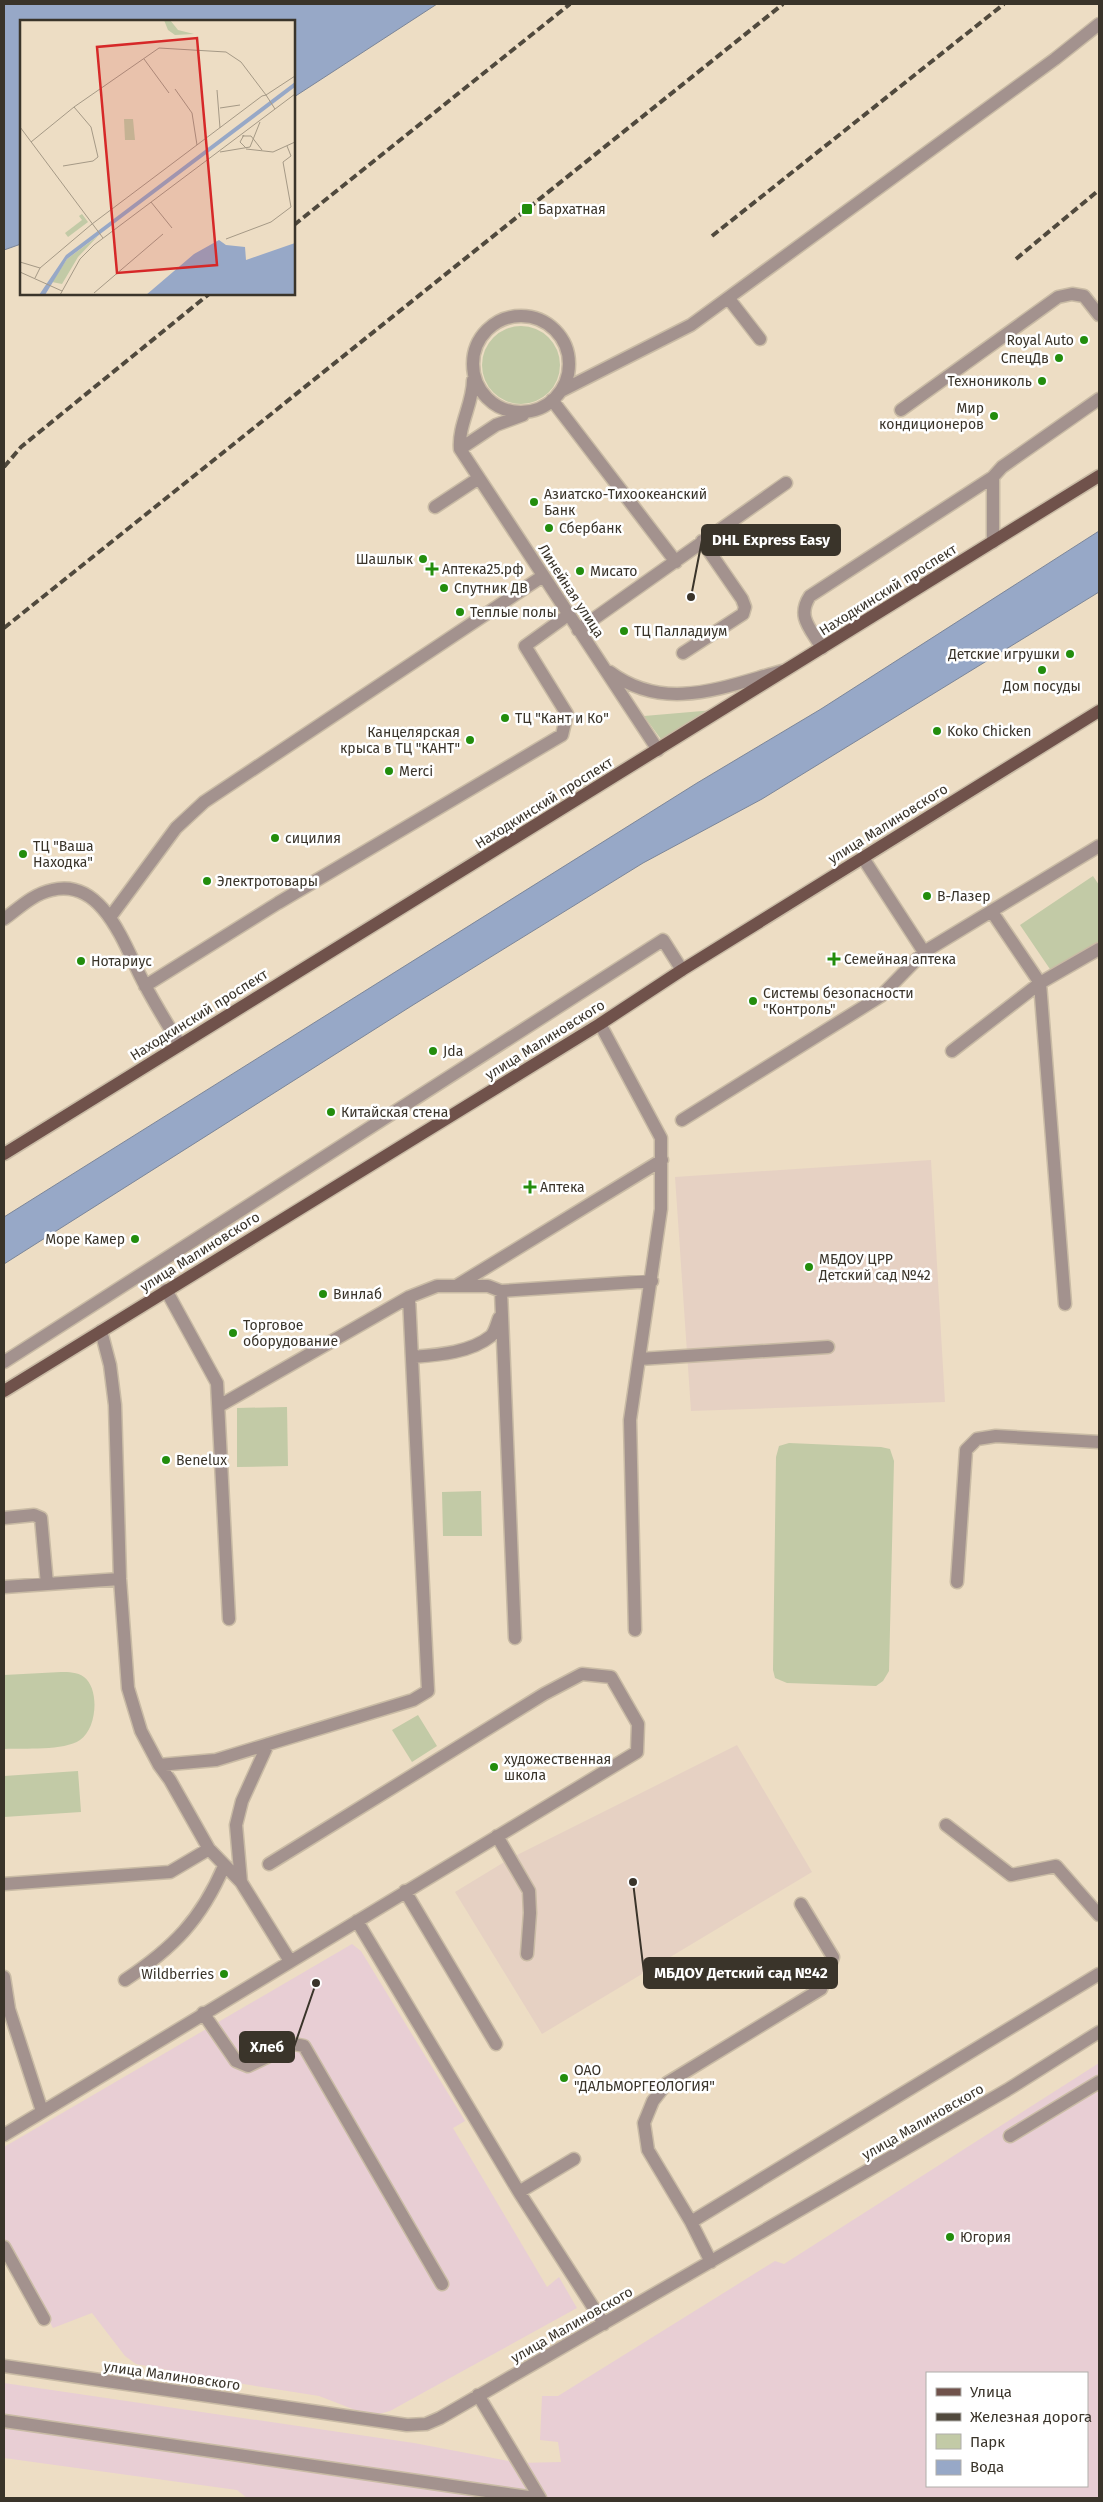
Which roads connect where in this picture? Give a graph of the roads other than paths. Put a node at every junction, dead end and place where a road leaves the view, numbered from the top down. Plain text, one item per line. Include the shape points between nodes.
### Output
1 (1099, 24) edge
2 (728, 299) junction
3 (1099, 315) edge
4 (760, 340) dead end
5 (473, 372) junction
6 (556, 396) junction
7 (1099, 399) edge
8 (901, 410) dead end
9 (532, 411) junction
10 (460, 449) junction
11 (1099, 476) edge
12 (993, 477) junction
13 (479, 478) junction
14 (786, 483) dead end
15 (435, 507) dead end
16 (702, 541) junction
17 (993, 542) junction
18 (676, 562) junction
19 (543, 576) junction
20 (568, 615) junction
21 (578, 630) junction
22 (822, 648) junction
23 (683, 653) dead end
24 (603, 667) junction
25 (789, 669) junction
26 (1099, 711) edge
27 (658, 750) junction
28 (1099, 846) edge
29 (863, 858) junction
30 (992, 912) junction
31 (111, 916) junction
32 (4, 919) edge
33 (1099, 949) edge
34 (924, 952) junction
35 (682, 970) junction
36 (1040, 983) junction
37 (145, 986) junction
38 (600, 1024) junction
39 (180, 1045) junction
40 (952, 1051) dead end
41 (682, 1120) dead end
42 (4, 1154) edge
43 (662, 1160) junction
44 (652, 1281) junction
45 (456, 1286) junction
46 (166, 1290) junction
47 (500, 1291) junction
48 (409, 1297) junction
49 (1064, 1304) dead end
50 (501, 1314) junction
51 (101, 1331) junction
52 (828, 1347) dead end
53 (412, 1357) junction
54 (639, 1359) junction
55 (4, 1362) edge
56 (4, 1391) edge
57 (218, 1406) junction
58 (1099, 1442) edge
59 (4, 1518) edge
60 (120, 1579) junction
61 (957, 1582) dead end
62 (47, 1584) junction
63 (4, 1587) edge
64 (229, 1619) dead end
65 (635, 1630) dead end
66 (515, 1638) dead end
67 (268, 1744) junction
68 (158, 1765) junction
69 (946, 1825) dead end
70 (497, 1836) junction
71 (209, 1848) junction
72 (269, 1864) dead end
73 (224, 1866) junction
74 (241, 1882) junction
75 (4, 1884) edge
76 (405, 1891) junction
77 (801, 1904) dead end
78 (1099, 1915) edge
79 (357, 1922) junction
80 (527, 1954) dead end
81 (290, 1960) junction
82 (1099, 1974) edge
83 (4, 1977) edge
84 (125, 1980) dead end
85 (6, 2010) edge
86 (203, 2013) junction
87 (1099, 2032) edge
88 (496, 2044) dead end
89 (1099, 2082) edge
90 (42, 2111) junction
91 (4, 2134) edge
92 (1010, 2136) dead end
93 (574, 2159) dead end
94 (519, 2192) junction
95 (691, 2222) junction
96 (4, 2247) edge
97 (711, 2262) junction
98 (442, 2284) dead end
99 (44, 2319) dead end
100 (604, 2324) junction
101 (4, 2366) edge
102 (478, 2395) junction
103 (4, 2421) edge
104 (535, 2498) edge
105 (540, 2498) edge

1 - 2 street
2 - 4 street
2 - 6 street via 692,325
3 - 8 street via 1084,296 1058,297
5 - 6 street via 473,354 480,337 491,326 509,318 530,317 549,325 562,338 568,356 568,373
5 - 9 street via 480,390 494,404 512,412
5 - 10 street via 473,394 459,436
6 - 9 street
6 - 18 street
7 - 12 street via 1002,467
9 - 10 street via 496,425
10 - 13 street, Линейная улица
11 - 17 main road, Находкинский проспект
12 - 17 street
12 - 22 street via 810,596 803,606 803,616
13 - 15 street
13 - 19 street, Линейная улица
14 - 16 street
16 - 18 street
16 - 23 street via 745,607 743,614
17 - 22 main road, Находкинский проспект
18 - 21 street
19 - 20 street, Линейная улица
19 - 31 street via 204,802 176,828
20 - 21 street, Линейная улица
20 - 37 street via 525,646 567,714 562,735 278,903
21 - 24 street, Линейная улица
22 - 25 main road, Находкинский проспект
24 - 25 street via 625,684 647,692 671,695 695,694
24 - 27 street, Линейная улица
25 - 27 main road, Находкинский проспект
26 - 29 main road, улица Малиновского
27 - 39 main road, Находкинский проспект
28 - 30 street
29 - 34 street
29 - 35 main road, улица Малиновского
30 - 34 street
30 - 36 street
31 - 32 street via 90,896 54,889 37,895
31 - 37 street
33 - 36 street
34 - 41 street via 880,996
35 - 38 main road, улица Малиновского
35 - 55 street via 663,940
36 - 40 street
36 - 49 street
37 - 39 street
38 - 43 street via 661,1138
38 - 46 main road, улица Малиновского
39 - 42 main road, Находкинский проспект
43 - 44 street via 661,1209
43 - 45 street
44 - 47 street
44 - 54 street
45 - 47 street via 488,1286
45 - 48 street via 437,1286
46 - 51 main road, улица Малиновского
46 - 57 street via 217,1382
47 - 50 street
48 - 53 street
48 - 57 street
50 - 53 street via 492,1335 473,1346 443,1354
50 - 66 street
51 - 56 main road, улица Малиновского
51 - 60 street via 110,1365 115,1405
52 - 54 street
53 - 67 street via 428,1691 413,1700
54 - 65 street via 630,1429
57 - 64 street
58 - 61 street via 996,1436 977,1439 966,1450
59 - 62 street via 34,1515 41,1518
60 - 62 street
60 - 68 street via 128,1688 141,1731
62 - 63 street
67 - 68 street via 216,1760
67 - 74 street via 242,1801 236,1825
68 - 71 street
69 - 78 street via 1011,1874 1056,1866
70 - 72 street via 637,1752 638,1724 611,1677 582,1674 544,1694
70 - 76 street
70 - 80 street via 529,1891
71 - 73 street
71 - 75 street via 170,1872
73 - 74 street
73 - 84 street via 206,1902 188,1928 158,1958
74 - 81 street
76 - 79 street
76 - 88 street
77 - 95 street via 833,1957 821,1989 667,2083 653,2101 644,2123 648,2150
79 - 81 street
79 - 94 street
81 - 86 street
82 - 95 street
83 - 85 street
85 - 90 street
86 - 90 street
86 - 98 street via 241,2064 248,2066 294,2044 304,2046
87 - 97 street, улица Малиновского via 1007,2090
89 - 92 street
90 - 91 street
93 - 94 street
94 - 100 street
95 - 97 street
96 - 99 street
97 - 100 street, улица Малиновского
100 - 102 street, улица Малиновского
101 - 102 street, улица Малиновского via 407,2425 426,2424
102 - 105 street
103 - 104 street

